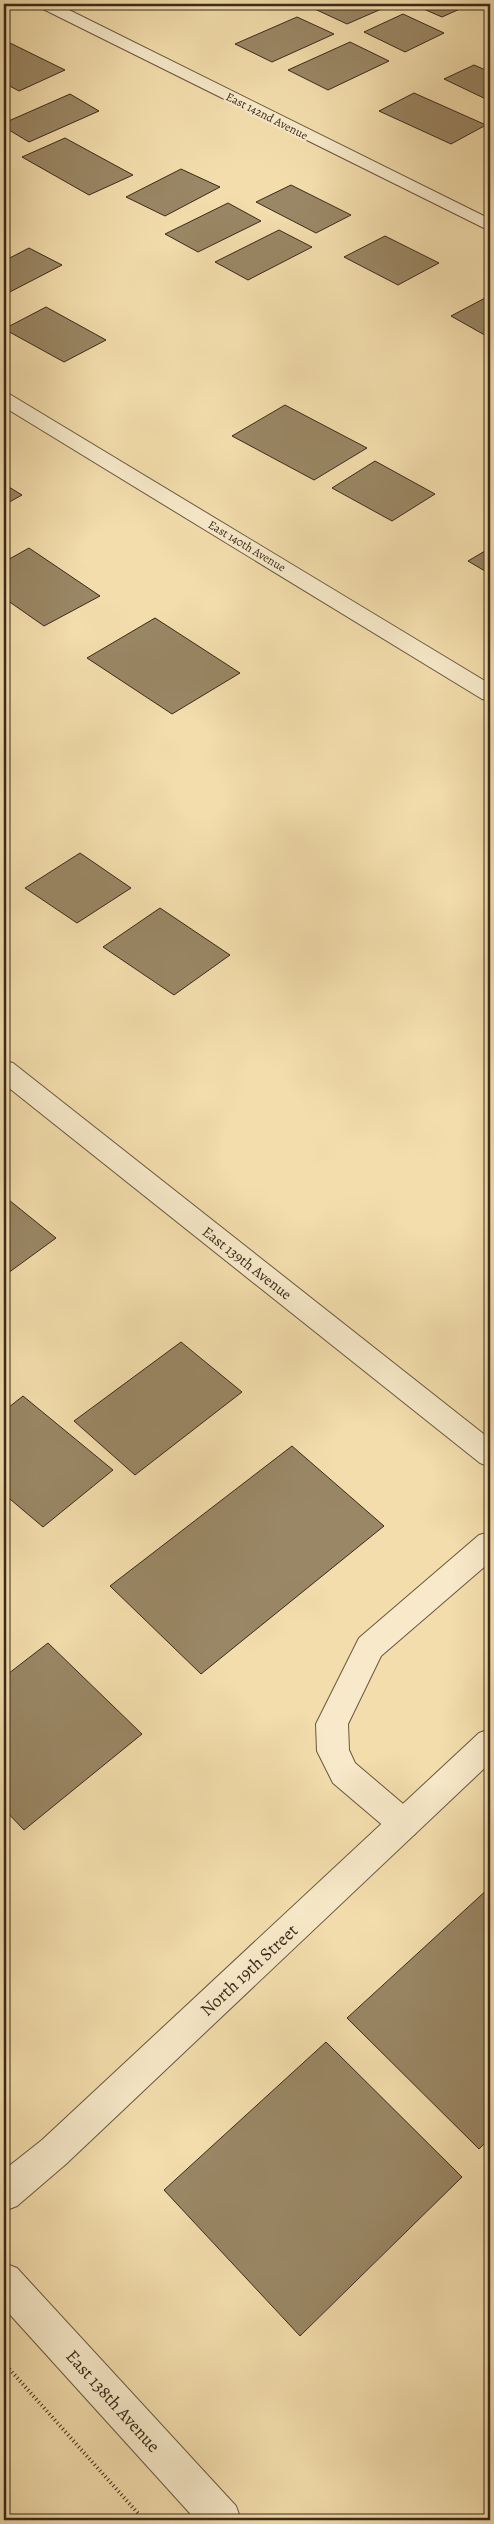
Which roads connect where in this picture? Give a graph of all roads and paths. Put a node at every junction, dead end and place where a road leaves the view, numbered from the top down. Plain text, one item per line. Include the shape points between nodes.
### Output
1 (45, 4) edge
2 (490, 226) edge
3 (4, 399) edge
4 (490, 694) edge
5 (4, 1070) edge
6 (490, 1455) edge
7 (490, 1544) edge
8 (490, 1743) edge
9 (404, 1824) junction
10 (4, 2192) edge
11 (4, 2281) edge
12 (4, 2363) edge
13 (144, 2520) edge
14 (222, 2520) edge

1 - 2 street, East 142nd Avenue
3 - 4 street, East 140th Avenue
5 - 6 street, East 139th Avenue
7 - 9 street via 370,1648 332,1724 333,1751 344,1772
8 - 9 street, North 19th Street
9 - 10 street, North 19th Street via 54,2152
11 - 14 street, East 138th Avenue
12 - 13 path

